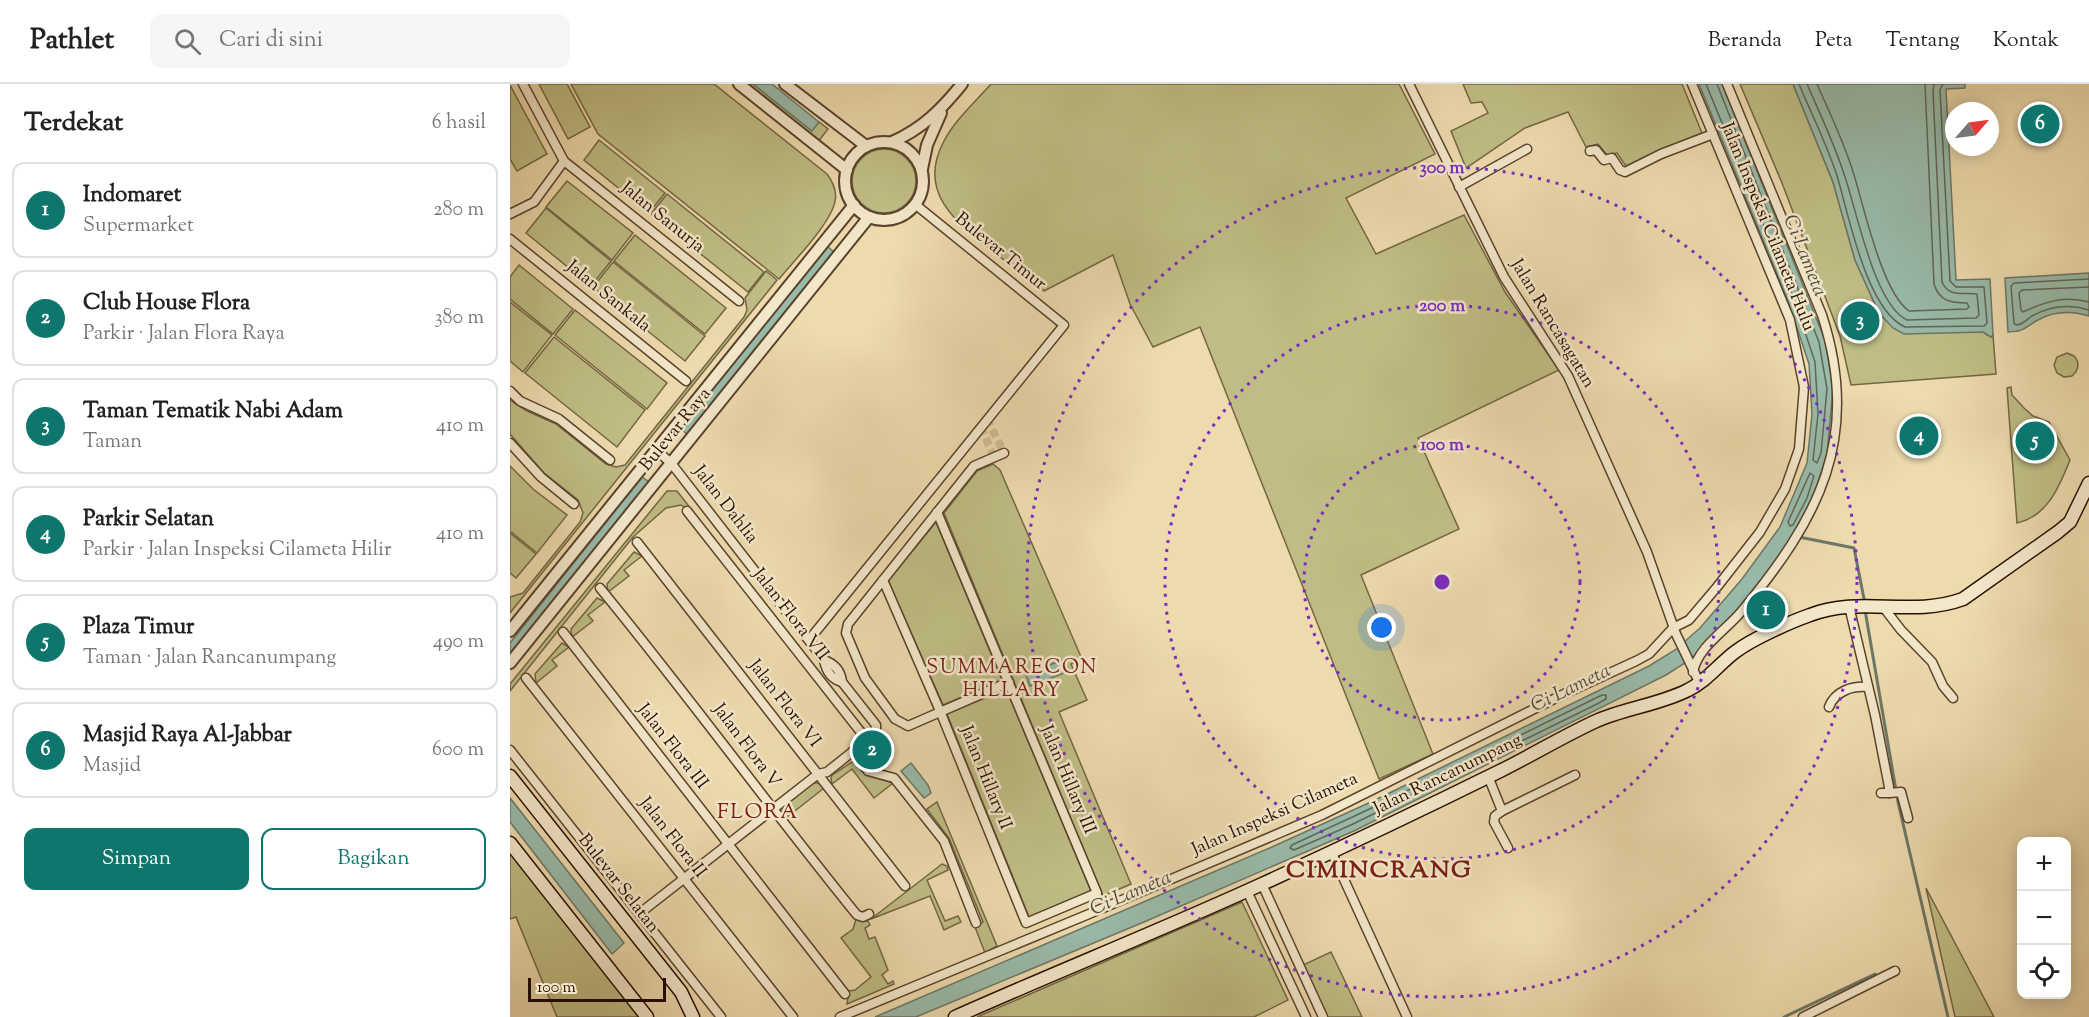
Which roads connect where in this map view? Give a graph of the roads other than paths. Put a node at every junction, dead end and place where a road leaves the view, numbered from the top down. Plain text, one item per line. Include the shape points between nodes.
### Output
1 (523, 84) edge
2 (739, 84) edge
3 (785, 84) edge
4 (962, 84) edge
5 (1409, 84) edge
6 (1692, 84) edge
7 (1727, 84) edge
8 (944, 107) junction
9 (1713, 134) junction
10 (892, 142) junction
11 (866, 146) junction
12 (1527, 150) dead end
13 (1590, 151) dead end
14 (564, 161) junction
15 (922, 169) junction
16 (847, 170) junction
17 (1460, 187) junction
18 (854, 205) junction
19 (916, 205) junction
20 (510, 214) edge
21 (868, 217) junction
22 (510, 239) edge
23 (739, 301) dead end
24 (686, 381) dead end
25 (510, 391) edge
26 (510, 444) edge
27 (656, 450) junction
28 (1004, 453) dead end
29 (610, 460) dead end
30 (671, 463) junction
31 (2089, 483) edge
32 (574, 504) dead end
33 (2085, 504) edge
34 (687, 511) dead end
35 (938, 512) junction
36 (637, 542) dead end
37 (883, 580) junction
38 (600, 588) dead end
39 (1858, 605) junction
40 (1884, 608) junction
41 (510, 631) edge
42 (1675, 631) junction
43 (563, 632) dead end
44 (809, 640) junction
45 (510, 663) edge
46 (1694, 674) junction
47 (526, 678) dead end
48 (1009, 682) junction
49 (1867, 687) junction
50 (1953, 698) dead end
51 (1829, 707) dead end
52 (940, 711) junction
53 (867, 740) junction
54 (510, 750) edge
55 (853, 751) junction
56 (818, 774) junction
57 (1575, 775) dead end
58 (510, 776) edge
59 (1488, 776) junction
60 (773, 809) junction
61 (1502, 811) junction
62 (1908, 818) dead end
63 (510, 843) edge
64 (728, 845) junction
65 (1508, 848) dead end
66 (1331, 851) junction
67 (684, 879) junction
68 (1262, 884) junction
69 (905, 886) dead end
70 (1247, 891) junction
71 (640, 913) junction
72 (869, 914) dead end
73 (1278, 918) junction
74 (976, 923) dead end
75 (1026, 923) joint
76 (1263, 926) junction
77 (1895, 971) dead end
78 (845, 994) dead end
79 (647, 1017) edge
80 (693, 1017) edge
81 (721, 1017) edge
82 (793, 1017) edge
83 (840, 1017) edge
84 (955, 1017) edge
85 (1306, 1017) edge
86 (1323, 1017) edge
87 (1407, 1017) edge
88 (1803, 1017) edge

1 - 14 street
2 - 16 street
3 - 11 street
4 - 8 street
5 - 17 street, Jalan Rancasagatan
6 - 9 street, Jalan Inspeksi Cilameta Hulu
7 - 46 street via 1822,315 1838,390 1836,435 1820,494 1796,539 1738,616 1700,654
8 - 10 street via 915,131
8 - 15 street via 927,145
9 - 13 street via 1625,172 1612,158 1604,160 1596,150
9 - 42 street, Jalan Inspeksi Cilameta Hulu via 1790,320 1804,387 1799,449 1785,489 1760,532 1689,620
10 - 11 street
10 - 15 street via 910,151
11 - 16 street via 851,160
12 - 17 street
14 - 20 street via 534,202
14 - 23 street, Jalan Sanurja
15 - 19 street via 922,194
16 - 18 street via 845,182
17 - 42 street, Jalan Rancasagatan via 1504,277 1568,376 1647,552
18 - 21 street
18 - 27 street, Bulevar Raya
19 - 21 street via 894,219
19 - 44 street, Bulevar Timur via 1064,325
21 - 30 street, Bulevar Raya
22 - 24 street, Jalan Sankala
25 - 29 street via 559,419
26 - 32 street
27 - 30 street, Jalan Dahlia
27 - 41 street, Bulevar Raya
28 - 35 street via 974,466
30 - 44 street, Jalan Dahlia
30 - 45 street, Bulevar Raya
31 - 33 main road, Jalan Rancanumpang
33 - 40 main road, Jalan Rancanumpang via 2058,532 1963,599 1912,608
34 - 53 street, Jalan Flora VII
35 - 37 street
35 - 48 street, Jalan Hillary III
36 - 56 street, Jalan Flora VI
37 - 52 street, Jalan Hillary II
37 - 52 street via 848,624 846,633 866,678 895,719 908,726
38 - 60 street, Jalan Flora V
39 - 40 main road, Jalan Rancanumpang
39 - 46 main road, Jalan Rancanumpang via 1809,615
39 - 49 street
40 - 50 street via 1932,662
42 - 46 street, Jalan Rancasagatan
42 - 83 street, Jalan Inspeksi Cilameta via 1636,661 1322,815
43 - 64 street, Jalan Flora III
44 - 53 street, Jalan Dahlia via 824,660 825,668 841,675 842,682 877,728
46 - 59 main road, Jalan Rancanumpang via 1686,692 1596,721
47 - 67 street, Jalan Flora II
48 - 52 street
48 - 75 street, Jalan Hillary III via 1097,893
49 - 51 street via 1846,690
49 - 62 street via 1890,793 1902,796
52 - 75 street, Jalan Hillary II
53 - 55 street
54 - 71 street
55 - 56 street via 827,772
55 - 74 street via 868,771 894,778 944,841
56 - 60 street
56 - 69 street, Jalan Flora VI
57 - 61 street
58 - 80 main road, Bulevar Selatan via 681,992
59 - 61 street
59 - 66 main road, Jalan Rancanumpang
60 - 64 street
60 - 72 street, Jalan Flora V via 857,915
61 - 65 street via 1493,818
63 - 79 main road
64 - 67 street
64 - 78 street, Jalan Flora III
66 - 68 main road, Jalan Rancanumpang
66 - 87 street
67 - 71 street
67 - 82 street, Jalan Flora II
68 - 70 main road, Jalan Rancanumpang
68 - 73 street
70 - 76 street
70 - 84 main road, Jalan Rancanumpang
71 - 81 street
73 - 76 street
73 - 86 street
76 - 85 street
77 - 88 street

